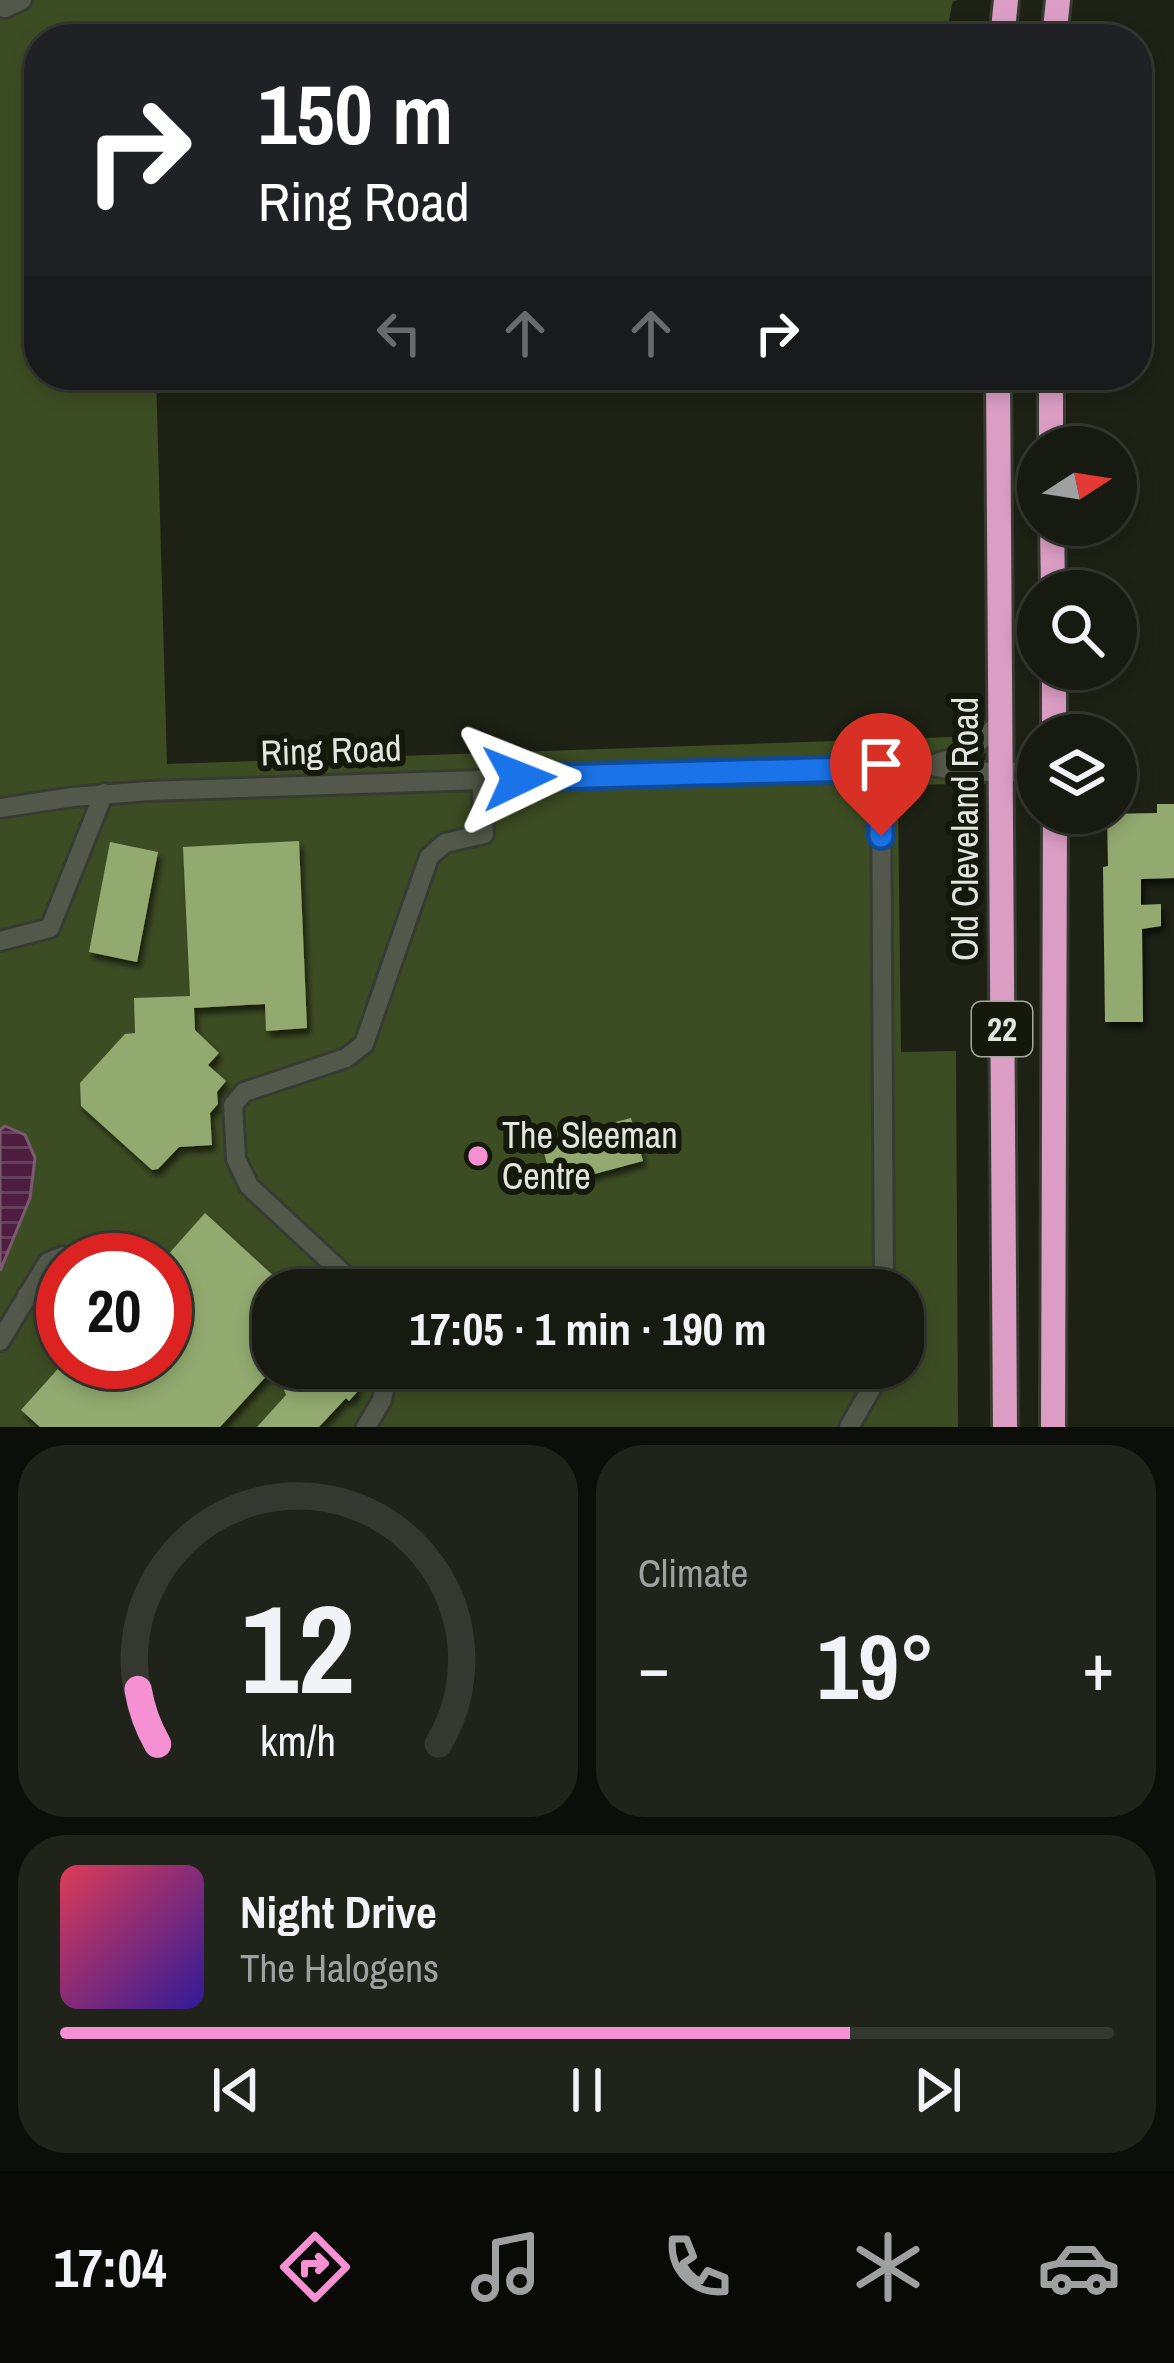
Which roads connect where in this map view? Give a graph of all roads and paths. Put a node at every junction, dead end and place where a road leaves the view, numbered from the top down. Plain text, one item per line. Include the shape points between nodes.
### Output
1 (998, 390) edge
2 (1051, 390) edge
3 (1052, 426) edge
4 (1000, 723) junction
5 (932, 764) junction
6 (1000, 771) junction
7 (1017, 771) edge
8 (881, 778) junction
9 (481, 779) junction
10 (104, 794) junction
11 (0, 808) edge
12 (1055, 834) edge
13 (0, 941) edge
14 (339, 1269) edge
15 (884, 1269) edge
16 (36, 1281) edge
17 (36, 1294) edge
18 (27, 1295) junction
19 (0, 1341) edge
20 (384, 1389) edge
21 (869, 1389) edge
22 (366, 1427) edge
23 (849, 1427) edge
24 (1005, 1427) edge
25 (1053, 1427) edge

1 - 4 highway, Old Cleveland Road / 22
2 - 3 highway
4 - 5 lane, Ring Road via 964,755
4 - 6 highway, Old Cleveland Road / 22
5 - 6 lane, Ring Road
5 - 8 lane, Ring Road via 902,765
6 - 7 lane, Ring Road
6 - 24 highway, Old Cleveland Road / 22
8 - 9 lane, Ring Road via 827,768
8 - 15 lane
9 - 10 lane, Ring Road
9 - 14 lane via 484,834 445,843 429,857 360,1050 244,1092 233,1105 236,1159 249,1186
10 - 11 lane, Ring Road
10 - 13 lane via 50,928
12 - 25 highway, 22
16 - 18 lane
17 - 18 lane
18 - 19 lane
20 - 22 lane
21 - 23 lane

